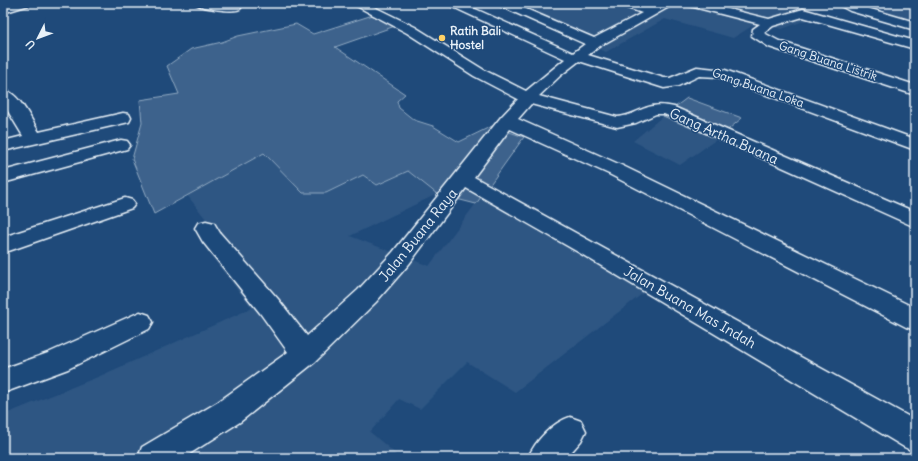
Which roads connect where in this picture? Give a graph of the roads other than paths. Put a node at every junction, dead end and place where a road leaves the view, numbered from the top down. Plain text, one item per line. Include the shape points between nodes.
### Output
1 (25, 3) edge
2 (200, 3) edge
3 (357, 3) edge
4 (502, 3) edge
5 (622, 3) edge
6 (690, 3) edge
7 (841, 3) edge
8 (457, 5) dead end
9 (235, 8) dead end
10 (661, 8) edge
11 (3, 9) edge
12 (769, 23) junction
13 (915, 26) edge
14 (595, 43) junction
15 (915, 45) edge
16 (576, 57) junction
17 (915, 90) edge
18 (3, 94) edge
19 (528, 98) junction
20 (123, 118) dead end
21 (507, 121) junction
22 (34, 139) junction
23 (120, 145) dead end
24 (915, 145) edge
25 (3, 146) edge
26 (3, 177) edge
27 (464, 179) junction
28 (125, 204) dead end
29 (915, 220) edge
30 (206, 228) dead end
31 (3, 245) edge
32 (915, 320) edge
33 (140, 322) dead end
34 (304, 354) junction
35 (3, 381) edge
36 (570, 431) dead end
37 (915, 437) edge
38 (154, 458) edge
39 (544, 458) edge

1 - 11 street
2 - 9 street
3 - 19 street, Gang Artha Buana via 411,30 479,73
4 - 14 street
5 - 10 street
6 - 12 street, Gang Buana Listrik
7 - 13 street
8 - 16 street, Gang Buana Loka
10 - 14 street, Jalan Buana Raya
12 - 15 street, Gang Buana Listrik via 803,13
12 - 17 street, Gang Buana Listrik via 758,32 762,39
14 - 16 street, Jalan Buana Raya
16 - 19 street, Jalan Buana Raya
16 - 24 street, Gang Buana Loka via 664,83 673,83 697,71 720,73
18 - 22 street via 14,105
19 - 21 street, Jalan Buana Raya
19 - 29 street, Gang Artha Buana via 617,122 626,121 655,108 668,110
20 - 22 street
21 - 27 street, Jalan Buana Raya
21 - 32 street via 616,170
22 - 25 street
23 - 26 street
27 - 34 street, Jalan Buana Raya via 367,296
27 - 37 street, Jalan Buana Mas Indah
28 - 31 street
30 - 34 street
33 - 35 street via 58,360
34 - 38 street, Jalan Buana Raya via 229,412
36 - 39 street

